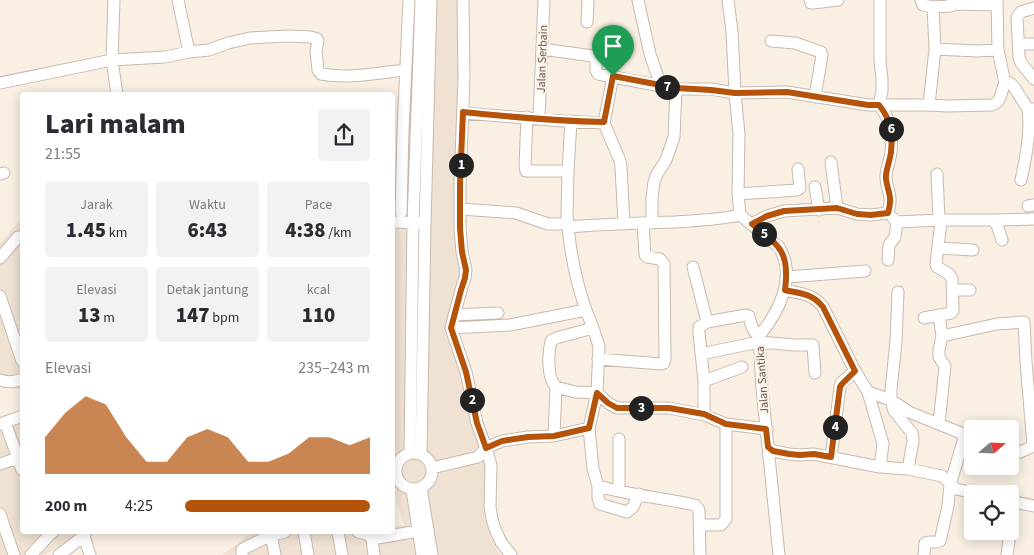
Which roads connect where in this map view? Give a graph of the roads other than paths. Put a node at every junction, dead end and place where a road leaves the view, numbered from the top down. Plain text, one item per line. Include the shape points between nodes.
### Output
1 (114, 0) edge
2 (178, 0) edge
3 (409, 0) edge
4 (421, 0) edge
5 (431, 0) edge
6 (463, 0) edge
7 (544, 0) edge
8 (588, 0) edge
9 (638, 0) edge
10 (728, 0) edge
11 (810, 0) edge
12 (838, 0) edge
13 (880, 0) edge
14 (921, 0) edge
15 (953, 2) edge
16 (997, 2) edge
17 (933, 7) junction
18 (1032, 10) edge
19 (587, 22) dead end
20 (771, 41) dead end
21 (1018, 44) junction
22 (1034, 44) edge
23 (542, 50) junction
24 (935, 50) junction
25 (998, 50) junction
26 (189, 52) junction
27 (112, 60) junction
28 (405, 70) junction
29 (613, 76) junction
30 (1034, 79) edge
31 (0, 83) edge
32 (1005, 84) junction
33 (661, 86) junction
34 (676, 88) junction
35 (117, 92) edge
36 (735, 93) junction
37 (814, 97) junction
38 (929, 104) junction
39 (879, 105) junction
40 (1031, 109) edge
41 (463, 112) junction
42 (527, 118) junction
43 (539, 118) junction
44 (571, 121) junction
45 (604, 122) junction
46 (398, 130) edge
47 (1030, 155) edge
48 (831, 162) dead end
49 (798, 169) dead end
50 (568, 171) junction
51 (937, 174) dead end
52 (1021, 180) dead end
53 (815, 187) dead end
54 (738, 194) junction
55 (837, 208) junction
56 (460, 209) junction
57 (819, 210) junction
58 (401, 212) dead end
59 (888, 213) junction
60 (740, 215) junction
61 (1034, 219) edge
62 (940, 220) junction
63 (993, 220) junction
64 (395, 222) edge
65 (897, 222) junction
66 (419, 223) junction
67 (647, 223) junction
68 (624, 224) junction
69 (752, 224) junction
70 (568, 225) junction
71 (20, 236) edge
72 (1002, 240) dead end
73 (938, 248) junction
74 (973, 250) dead end
75 (0, 258) edge
76 (888, 260) dead end
77 (693, 267) dead end
78 (865, 271) dead end
79 (787, 277) junction
80 (785, 290) junction
81 (953, 290) junction
82 (970, 290) dead end
83 (898, 292) dead end
84 (0, 296) edge
85 (586, 310) junction
86 (498, 313) dead end
87 (939, 314) junction
88 (454, 315) junction
89 (924, 318) dead end
90 (707, 322) junction
91 (1029, 323) edge
92 (451, 328) junction
93 (593, 328) junction
94 (942, 336) junction
95 (759, 339) junction
96 (701, 354) junction
97 (20, 355) edge
98 (598, 359) junction
99 (742, 367) dead end
100 (855, 371) junction
101 (815, 373) dead end
102 (0, 380) edge
103 (20, 380) edge
104 (704, 381) junction
105 (556, 387) junction
106 (868, 392) junction
107 (597, 393) junction
108 (891, 400) junction
109 (704, 414) junction
110 (20, 417) edge
111 (3, 423) edge
112 (726, 424) junction
113 (939, 424) junction
114 (589, 428) junction
115 (766, 429) junction
116 (964, 435) edge
117 (554, 436) junction
118 (619, 439) dead end
119 (1034, 446) edge
120 (768, 447) junction
121 (486, 448) junction
122 (964, 450) edge
123 (1019, 452) edge
124 (415, 453) junction
125 (831, 457) junction
126 (18, 458) junction
127 (395, 462) edge
128 (0, 464) edge
129 (20, 464) edge
130 (880, 467) junction
131 (432, 468) junction
132 (908, 469) junction
133 (395, 483) edge
134 (950, 485) junction
135 (598, 486) junction
136 (416, 489) junction
137 (619, 491) junction
138 (964, 491) edge
139 (639, 494) junction
140 (1019, 503) edge
141 (1034, 506) edge
142 (0, 514) edge
143 (700, 525) junction
144 (418, 531) junction
145 (48, 534) edge
146 (85, 534) edge
147 (276, 534) edge
148 (304, 534) edge
149 (338, 534) edge
150 (368, 534) edge
151 (271, 535) junction
152 (372, 539) junction
153 (1009, 540) edge
154 (14, 555) edge
155 (31, 555) edge
156 (59, 555) edge
157 (90, 555) edge
158 (242, 555) edge
159 (275, 555) edge
160 (308, 555) edge
161 (342, 555) edge
162 (374, 555) edge
163 (422, 555) edge
164 (432, 555) edge
165 (511, 555) edge
166 (700, 555) edge
167 (779, 555) edge
168 (924, 555) edge
169 (1007, 555) edge

1 - 27 street
2 - 26 street
3 - 28 street
4 - 66 street
5 - 66 street
6 - 41 street
7 - 23 street, Jalan Serbain
8 - 19 street
9 - 33 street
10 - 36 street
11 - 12 street via 814,3
13 - 39 street via 882,91
14 - 17 street via 923,5
15 - 16 street
15 - 17 street via 950,7
16 - 25 street
17 - 24 street
18 - 21 street via 1021,12 1017,17
20 - 37 street via 795,43 821,52
21 - 22 street
21 - 30 street via 1021,63
23 - 29 street via 592,56 596,60 598,74
23 - 43 street, Jalan Serbain
24 - 25 street
24 - 38 street
25 - 32 street
26 - 27 street
26 - 28 street via 209,50 250,38 311,37 318,41 316,50 321,74 365,75
27 - 31 street
27 - 35 street
28 - 46 street
29 - 33 street
29 - 45 street
32 - 38 street via 997,104
32 - 40 street via 1014,86
33 - 34 street
34 - 36 street
34 - 67 street via 674,137 654,182
36 - 37 street via 787,92
36 - 54 street via 739,134
37 - 39 street
38 - 39 street
39 - 59 street via 887,116 892,137 886,174 890,199
40 - 47 street
41 - 42 street
41 - 56 street
42 - 43 street
42 - 50 street via 526,170
43 - 44 street
44 - 45 street
44 - 50 street
45 - 68 street via 621,166
46 - 58 street
47 - 52 street
48 - 55 street
49 - 54 street via 800,188 797,190
50 - 70 street
51 - 62 street
53 - 57 street
54 - 60 street
55 - 57 street
55 - 59 street via 857,214
56 - 70 street via 516,214 548,224
56 - 88 street via 466,270
57 - 69 street via 784,211
59 - 65 street
60 - 67 street
60 - 69 street, Jalan Santika
61 - 63 street
62 - 63 street
62 - 65 street
62 - 73 street
63 - 72 street
64 - 66 street
65 - 76 street
66 - 124 street
67 - 68 street
67 - 98 street via 645,256 660,259 664,264 664,362
68 - 70 street
69 - 79 street, Jalan Santika via 779,247 786,263
70 - 85 street via 571,258
71 - 75 street
73 - 74 street
73 - 81 street via 936,264 949,274
77 - 90 street
78 - 79 street
79 - 80 street, Jalan Santika
80 - 95 street, Jalan Santika via 776,313
80 - 100 street via 817,300
81 - 82 street
81 - 87 street via 953,311
83 - 108 street
84 - 97 street
85 - 92 street via 510,325
85 - 93 street
86 - 88 street
87 - 89 street
87 - 94 street
88 - 92 street
90 - 95 street via 746,314
90 - 96 street via 699,327
91 - 94 street via 997,324
91 - 119 street via 1026,362
92 - 121 street
93 - 98 street via 599,346
93 - 105 street via 551,341 550,377
94 - 113 street via 939,358 946,366
95 - 96 street
95 - 101 street via 813,346
95 - 115 street, Jalan Santika
96 - 104 street
98 - 107 street
99 - 104 street
100 - 106 street
100 - 125 street via 840,387
102 - 103 street via 7,383
104 - 109 street
105 - 107 street
105 - 117 street
106 - 108 street
106 - 130 street via 883,444
107 - 109 street via 617,408 669,408
107 - 114 street
108 - 113 street via 909,412
108 - 132 street via 894,411 912,433 914,441
109 - 112 street
110 - 111 street
111 - 126 street
112 - 115 street
112 - 143 street via 726,519 721,525
113 - 116 street
114 - 117 street
114 - 135 street
115 - 120 street, Jalan Santika
117 - 121 street via 502,441
118 - 137 street
119 - 123 street
120 - 125 street via 789,454
120 - 167 street, Jalan Santika
121 - 131 street via 478,457
121 - 165 street via 491,465 492,519 498,536
122 - 134 street
124 - 127 street
124 - 131 street via 428,460
125 - 130 street
126 - 128 street
126 - 129 street
127 - 133 street
130 - 132 street
131 - 136 street via 428,484
132 - 134 street via 942,476
133 - 136 street
134 - 138 street
134 - 168 street via 940,541 925,543
135 - 137 street
135 - 139 street via 600,504 627,512
136 - 144 street
136 - 164 street
137 - 139 street
139 - 143 street via 695,505 699,510
140 - 141 street
142 - 154 street
143 - 166 street
144 - 152 street
144 - 163 street
145 - 155 street
146 - 156 street
146 - 157 street
147 - 151 street
148 - 160 street
149 - 161 street
150 - 152 street
151 - 158 street via 242,550
151 - 159 street
152 - 162 street
153 - 169 street

